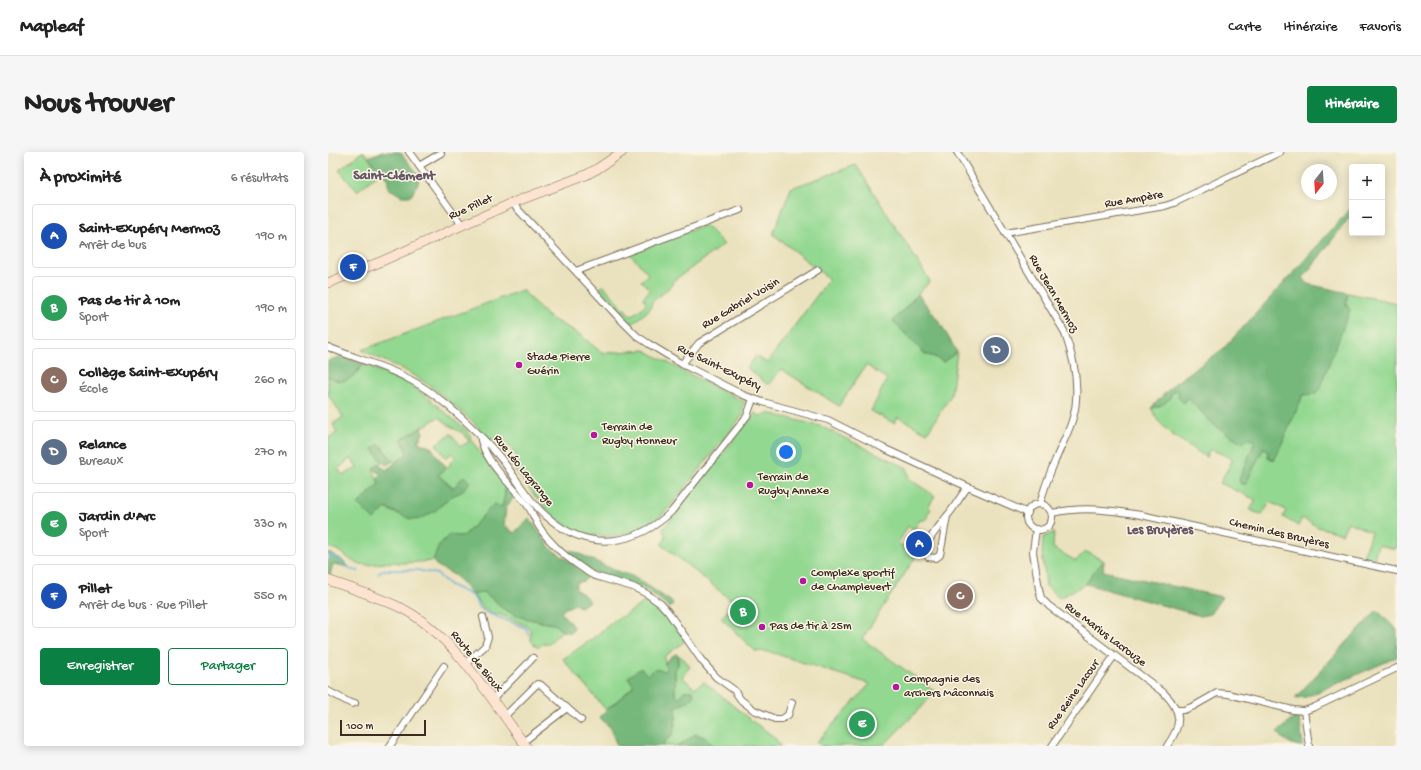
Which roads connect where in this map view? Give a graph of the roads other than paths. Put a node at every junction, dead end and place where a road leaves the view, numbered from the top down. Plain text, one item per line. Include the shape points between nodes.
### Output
1 (409, 152) edge
2 (622, 152) edge
3 (957, 152) edge
4 (1280, 152) edge
5 (441, 153) dead end
6 (419, 166) junction
7 (512, 203) junction
8 (740, 210) dead end
9 (462, 225) junction
10 (1005, 233) junction
11 (818, 270) dead end
12 (576, 271) junction
13 (328, 283) edge
14 (328, 347) edge
15 (682, 364) junction
16 (753, 399) junction
17 (480, 436) junction
18 (968, 488) junction
19 (1040, 504) junction
20 (1028, 513) junction
21 (1052, 513) junction
22 (947, 516) junction
23 (1036, 529) junction
24 (932, 535) junction
25 (942, 538) junction
26 (1397, 571) edge
27 (328, 580) edge
28 (483, 617) dead end
29 (1114, 656) junction
30 (533, 658) dead end
31 (465, 664) junction
32 (444, 666) dead end
33 (1397, 668) edge
34 (328, 691) edge
35 (492, 700) junction
36 (792, 702) dead end
37 (355, 703) dead end
38 (567, 708) junction
39 (1177, 710) junction
40 (1304, 711) junction
41 (504, 717) junction
42 (581, 720) dead end
43 (524, 744) edge
44 (390, 746) edge
45 (1052, 746) edge
46 (1167, 746) edge
47 (1308, 746) edge

1 - 6 street
2 - 7 street, Rue Pillet via 586,175
3 - 10 street, Rue Jean Mermoz
4 - 10 street, Rue Ampère via 1165,206
5 - 6 street
6 - 9 street
7 - 9 street, Rue Pillet
7 - 12 street, Rue Saint-Exupéry
8 - 12 street
9 - 13 street, Rue Pillet
10 - 19 street, Rue Jean Mermoz via 1064,331 1075,368 1076,401 1073,419
11 - 15 street, Rue Gabriel Voisin via 699,342
12 - 15 street, Rue Saint-Exupéry via 637,336
14 - 17 street, Rue Léo Lagrange via 416,382 446,404
15 - 16 street, Rue Saint-Exupéry
16 - 17 street, Rue Léo Lagrange via 747,416 672,511 644,532 618,540 580,536 550,520
16 - 18 street, Rue Saint-Exupéry via 828,420
17 - 36 street via 487,455 527,504 540,528 557,548 589,574 633,587 661,604 716,677 754,710 782,719 788,715
18 - 20 street, Rue Saint-Exupéry
18 - 22 street
19 - 20 street via 1032,506
19 - 21 street
20 - 23 street via 1027,521
21 - 23 street via 1047,527
21 - 26 street, Chemin des Bruyères via 1098,509 1129,513
22 - 24 street
22 - 25 street
23 - 29 street, Rue Marius Lacrouze via 1033,552 1041,598
24 - 25 street via 937,540
24 - 25 street via 926,552 928,557 940,555
27 - 31 street, Route de Bioux via 410,614 434,631
28 - 31 street via 488,637 485,646
29 - 39 street, Rue Marius Lacrouze via 1164,693 1172,700
29 - 45 street, Rue Reine Lacour
30 - 35 street
31 - 35 street, Route de Bioux
32 - 44 street
33 - 40 street
34 - 37 street via 352,704
35 - 41 street, Route de Bioux
38 - 41 street via 537,684
38 - 42 street
38 - 43 street
39 - 40 street via 1194,706 1217,693
39 - 46 street via 1178,728
40 - 47 street
41 - 43 street, Route de Bioux

